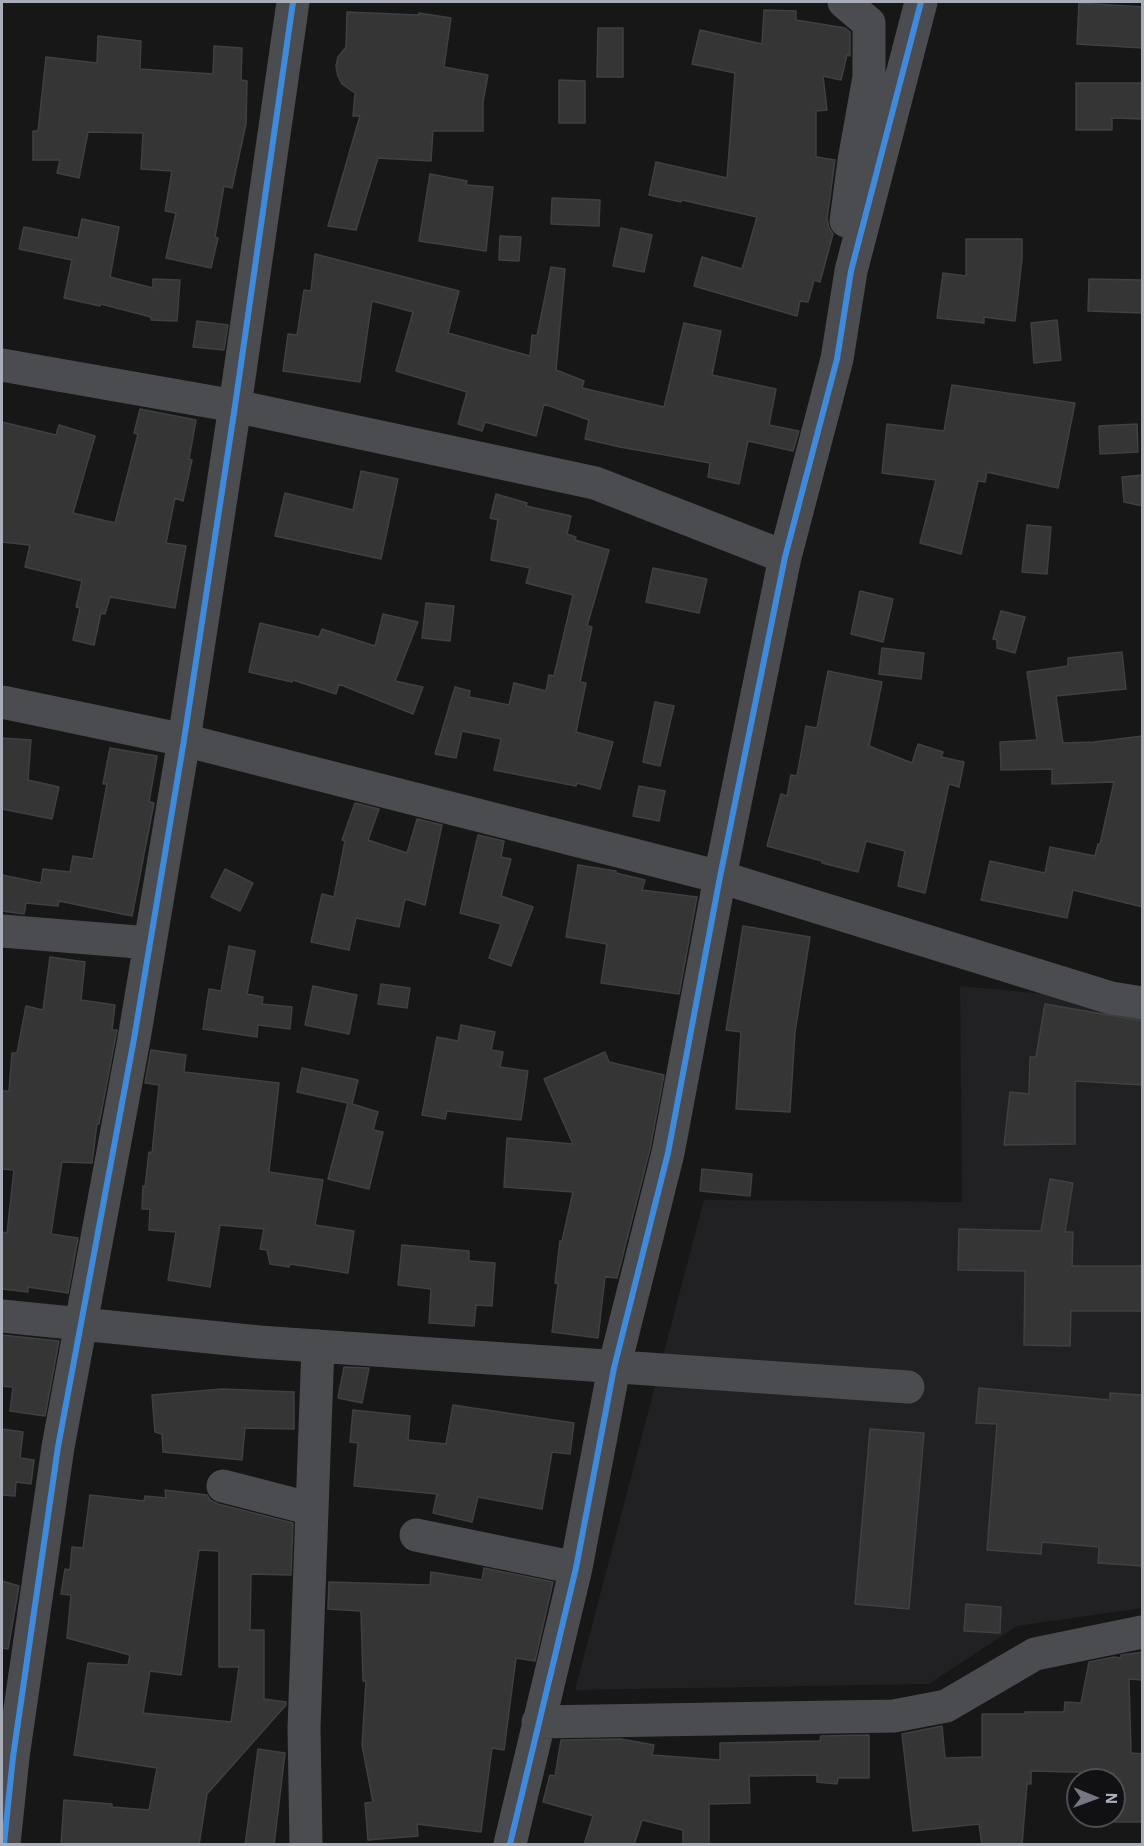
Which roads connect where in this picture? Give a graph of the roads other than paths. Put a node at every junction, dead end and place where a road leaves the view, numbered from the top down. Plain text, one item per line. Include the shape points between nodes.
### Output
1 (293, 2) edge
2 (844, 2) edge
3 (921, 2) edge
4 (854, 261) junction
5 (2, 365) edge
6 (235, 406) junction
7 (785, 556) junction
8 (2, 702) edge
9 (184, 740) junction
10 (720, 877) junction
11 (2, 931) edge
12 (150, 943) junction
13 (1143, 1003) edge
14 (2, 1316) edge
15 (81, 1323) junction
16 (318, 1346) junction
17 (614, 1368) junction
18 (908, 1387) dead end
19 (223, 1486) dead end
20 (312, 1509) junction
21 (416, 1535) dead end
22 (576, 1568) junction
23 (1143, 1632) edge
24 (538, 1722) junction
25 (4, 1845) edge
26 (306, 1845) edge
27 (510, 1845) edge

1 - 6 street
2 - 4 street via 869,23 868,77 845,234
3 - 4 street
4 - 7 street via 837,359
5 - 6 street
6 - 7 street via 595,483
6 - 9 street
7 - 10 street
8 - 9 street
9 - 10 street
9 - 12 street
10 - 13 street via 1111,999
10 - 17 street via 668,1153
11 - 12 street
12 - 15 street
14 - 15 street
15 - 16 street
15 - 25 street via 58,1447
16 - 17 street
16 - 20 street
17 - 18 street
17 - 22 street
19 - 20 street
20 - 26 street via 304,1728
21 - 22 street
22 - 24 street
23 - 24 street via 1035,1654 946,1706 894,1716
24 - 27 street

